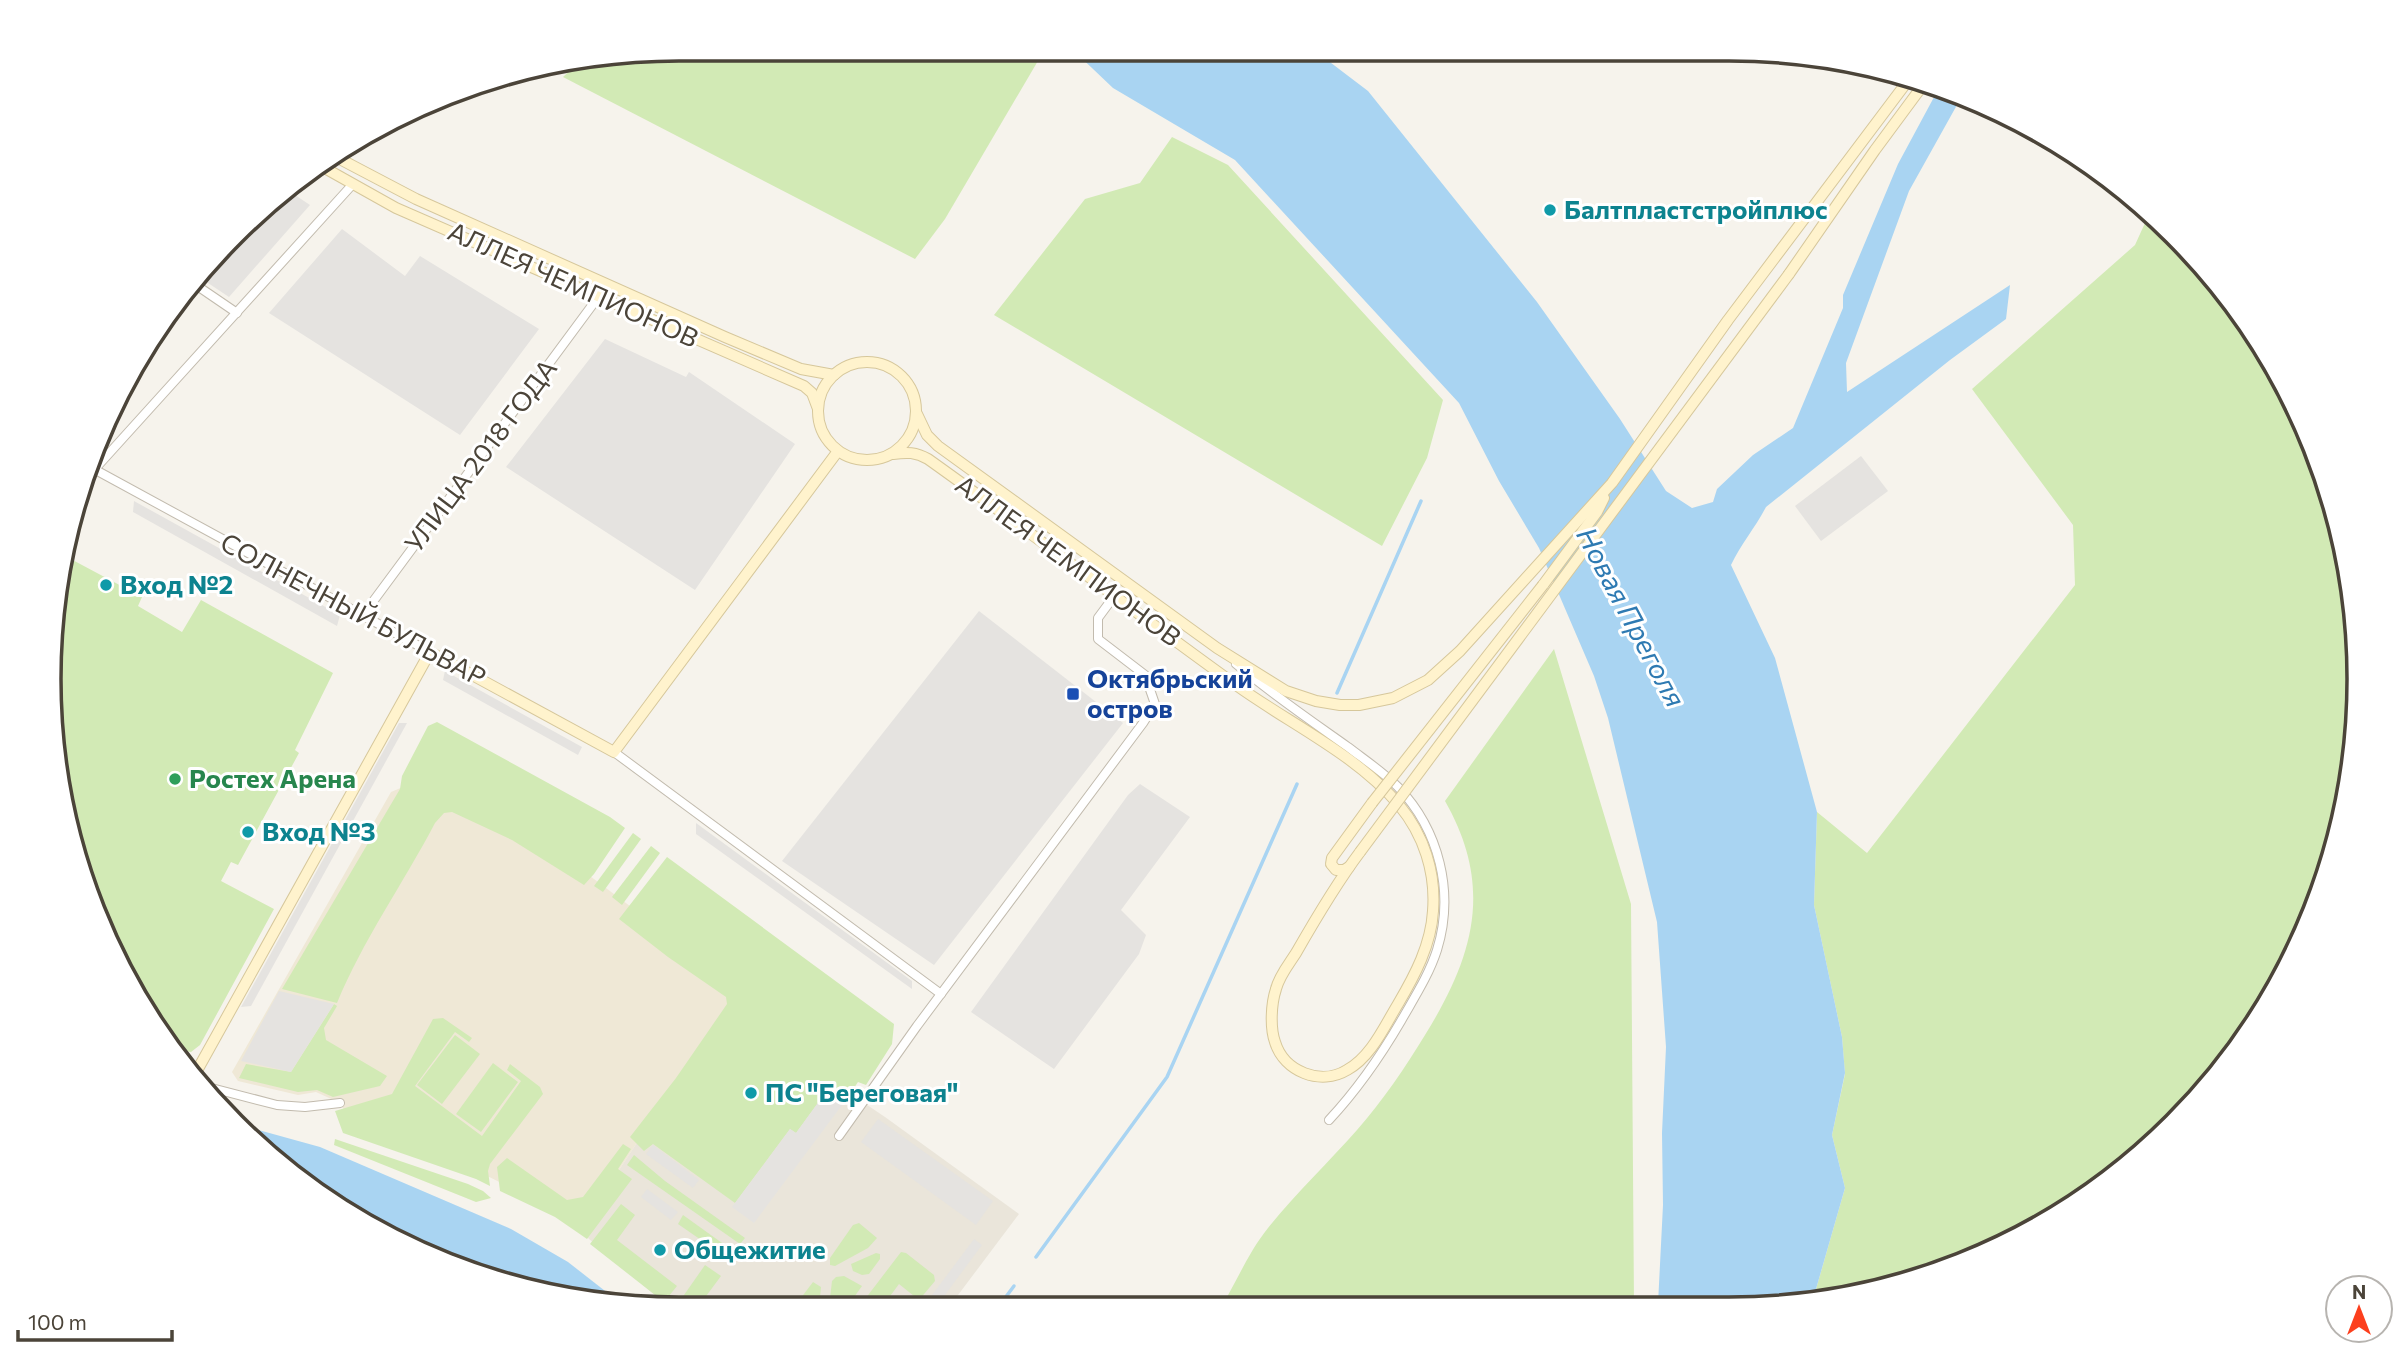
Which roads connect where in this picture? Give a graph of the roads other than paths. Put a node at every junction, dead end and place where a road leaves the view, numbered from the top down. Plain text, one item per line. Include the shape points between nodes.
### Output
1 (1904, 86) edge
2 (1919, 91) edge
3 (343, 161) edge
4 (328, 171) edge
5 (352, 185) junction
6 (201, 289) edge
7 (599, 296) junction
8 (237, 313) junction
9 (834, 375) junction
10 (818, 409) junction
11 (917, 414) junction
12 (838, 451) junction
13 (893, 454) junction
14 (102, 460) edge
15 (97, 471) edge
16 (1612, 483) junction
17 (1115, 594) junction
18 (363, 615) junction
19 (1217, 648) junction
20 (430, 652) junction
21 (614, 752) junction
22 (1349, 867) junction
23 (941, 994) junction
24 (199, 1067) edge
25 (218, 1090) edge
26 (340, 1103) dead end
27 (1329, 1120) dead end
28 (839, 1136) dead end

1 - 16 main road
2 - 22 main road, АЛЛЕЯ ЧЕМПИОНОВ, bridge via 1789,274
3 - 9 main road, АЛЛЕЯ ЧЕМПИОНОВ via 416,200 713,331 801,369
4 - 5 main road, АЛЛЕЯ ЧЕМПИОНОВ
5 - 7 main road, АЛЛЕЯ ЧЕМПИОНОВ
5 - 8 street
6 - 8 street
7 - 10 main road, АЛЛЕЯ ЧЕМПИОНОВ via 804,386
7 - 18 street, УЛИЦА 2018 ГОДА
8 - 14 street
9 - 10 main road via 823,390
9 - 11 main road, АЛЛЕЯ ЧЕМПИОНОВ via 860,363 889,367 910,386
10 - 12 main road, АЛЛЕЯ ЧЕМПИОНОВ via 821,428
11 - 13 main road via 912,433
11 - 19 main road, АЛЛЕЯ ЧЕМПИОНОВ via 938,446
12 - 13 main road, АЛЛЕЯ ЧЕМПИОНОВ via 865,461
12 - 21 main road
13 - 17 main road, АЛЛЕЯ ЧЕМПИОНОВ via 919,454 928,459
15 - 18 street, СОЛНЕЧНЫЙ БУЛЬВАР
16 - 19 main road, АЛЛЕЯ ЧЕМПИОНОВ via 1447,664 1406,693 1359,705 1299,696
16 - 22 main road, bridge via 1597,512 1543,585 1332,858 1336,870
17 - 22 main road, АЛЛЕЯ ЧЕМПИОНОВ via 1380,785 1411,821 1423,846 1434,898 1421,962 1356,1065 1339,1075 1314,1076 1290,1066 1276,1048 1272,1028 1276,989
17 - 23 street via 1098,618 1098,639 1146,676 1155,704
18 - 20 street, СОЛНЕЧНЫЙ БУЛЬВАР
19 - 27 street via 1387,777 1420,816 1438,856 1444,906 1434,959 1376,1063
20 - 21 main road, СОЛНЕЧНЫЙ БУЛЬВАР
20 - 24 main road
21 - 23 street, СОЛНЕЧНЫЙ БУЛЬВАР
23 - 28 street
25 - 26 street via 277,1105

